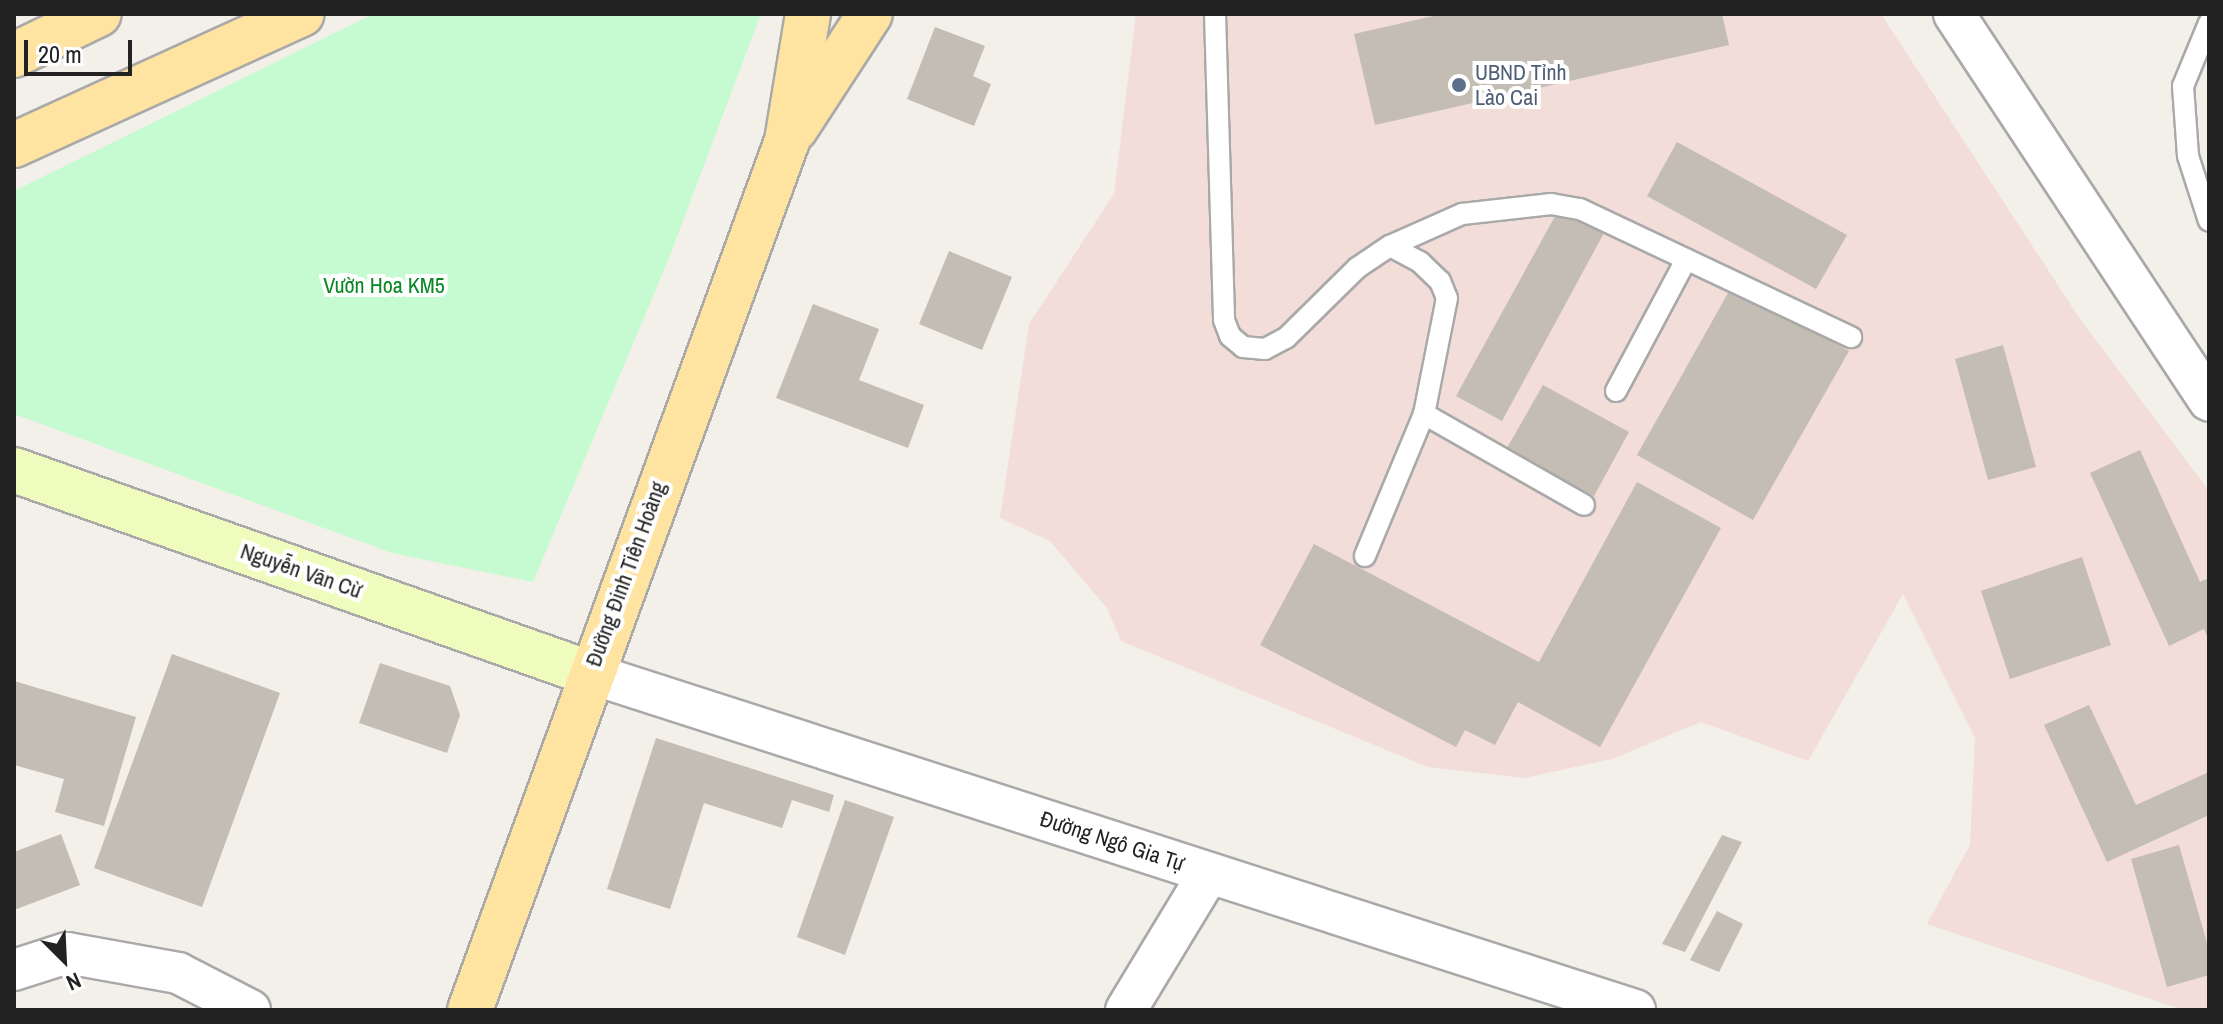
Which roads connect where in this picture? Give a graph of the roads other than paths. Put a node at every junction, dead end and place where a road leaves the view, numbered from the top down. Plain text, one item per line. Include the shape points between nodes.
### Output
1 (99, 14) edge
2 (302, 14) edge
3 (808, 14) edge
4 (870, 14) edge
5 (1215, 14) edge
6 (1954, 14) edge
7 (2209, 23) edge
8 (14, 55) edge
9 (787, 141) junction
10 (14, 145) edge
11 (2209, 221) edge
12 (1390, 246) junction
13 (1686, 260) junction
14 (1851, 337) dead end
15 (1616, 391) dead end
16 (2209, 400) edge
17 (1424, 414) junction
18 (14, 470) edge
19 (1584, 505) dead end
20 (1365, 556) dead end
21 (589, 673) junction
22 (1209, 873) junction
23 (14, 970) edge
24 (250, 1010) edge
25 (470, 1010) edge
26 (1126, 1010) edge
27 (1635, 1010) edge

1 - 8 main road
2 - 10 main road
3 - 9 main road, Đường Đinh Tiên Hoàng
4 - 9 main road, Đường Đinh Tiên Hoàng
5 - 12 lane via 1223,307 1230,336 1243,347 1265,349 1286,338 1357,268
6 - 16 street
7 - 11 lane via 2183,86 2188,156
9 - 21 main road, Đường Đinh Tiên Hoàng
12 - 13 lane via 1462,214 1551,204 1596,212
12 - 17 lane via 1420,262 1440,281 1447,298
13 - 14 lane
13 - 15 lane
17 - 19 lane
17 - 20 lane
18 - 21 main road, Nguyễn Văn Cừ
21 - 22 street, Đường Ngô Gia Tự
21 - 25 main road, Đường Đinh Tiên Hoàng
22 - 26 street
22 - 27 street, Đường Ngô Gia Tự
23 - 24 street via 67,953 178,973

